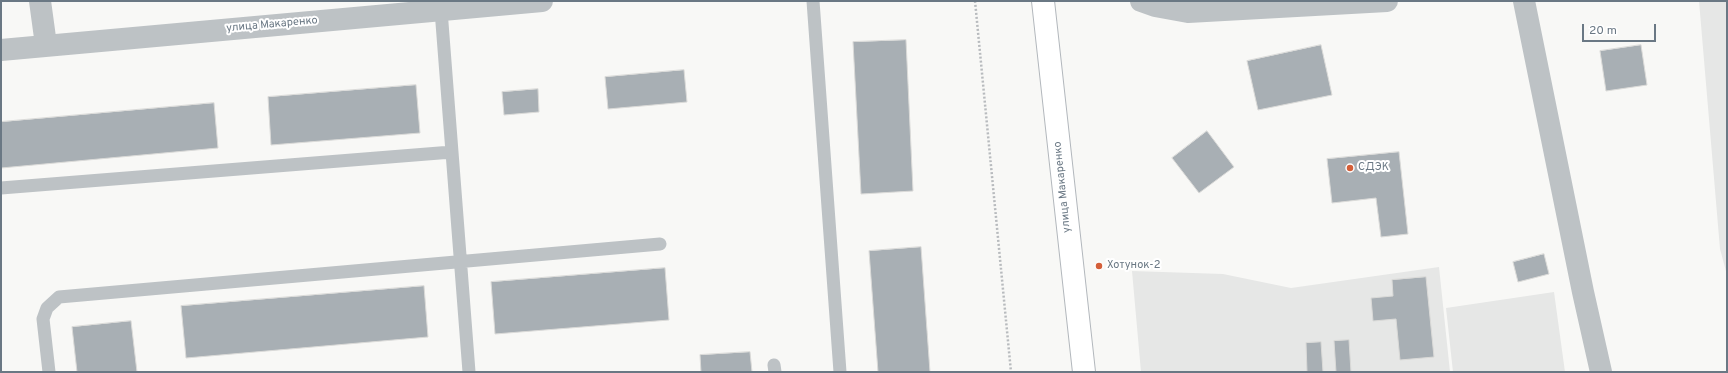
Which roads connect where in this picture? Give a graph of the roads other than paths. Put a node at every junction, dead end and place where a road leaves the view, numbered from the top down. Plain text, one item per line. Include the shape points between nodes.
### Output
1 (40, 1) edge
2 (542, 1) edge
3 (813, 1) edge
4 (1043, 1) edge
5 (1141, 1) edge
6 (1388, 1) edge
7 (1524, 1) edge
8 (441, 10) junction
9 (46, 45) junction
10 (1, 50) edge
11 (452, 152) junction
12 (1, 188) edge
13 (660, 244) dead end
14 (460, 261) junction
15 (49, 372) edge
16 (469, 372) edge
17 (840, 372) edge
18 (1084, 372) edge
19 (1601, 372) edge

1 - 9 street
2 - 8 street, улица Макаренко
3 - 17 lane
4 - 18 main road, улица Макаренко
5 - 6 street via 1188,12
7 - 19 street
8 - 9 street, улица Макаренко
8 - 11 lane
9 - 10 street, улица Макаренко
11 - 12 lane
11 - 14 lane
13 - 14 lane
14 - 15 lane via 59,297 47,308 43,319
14 - 16 lane

